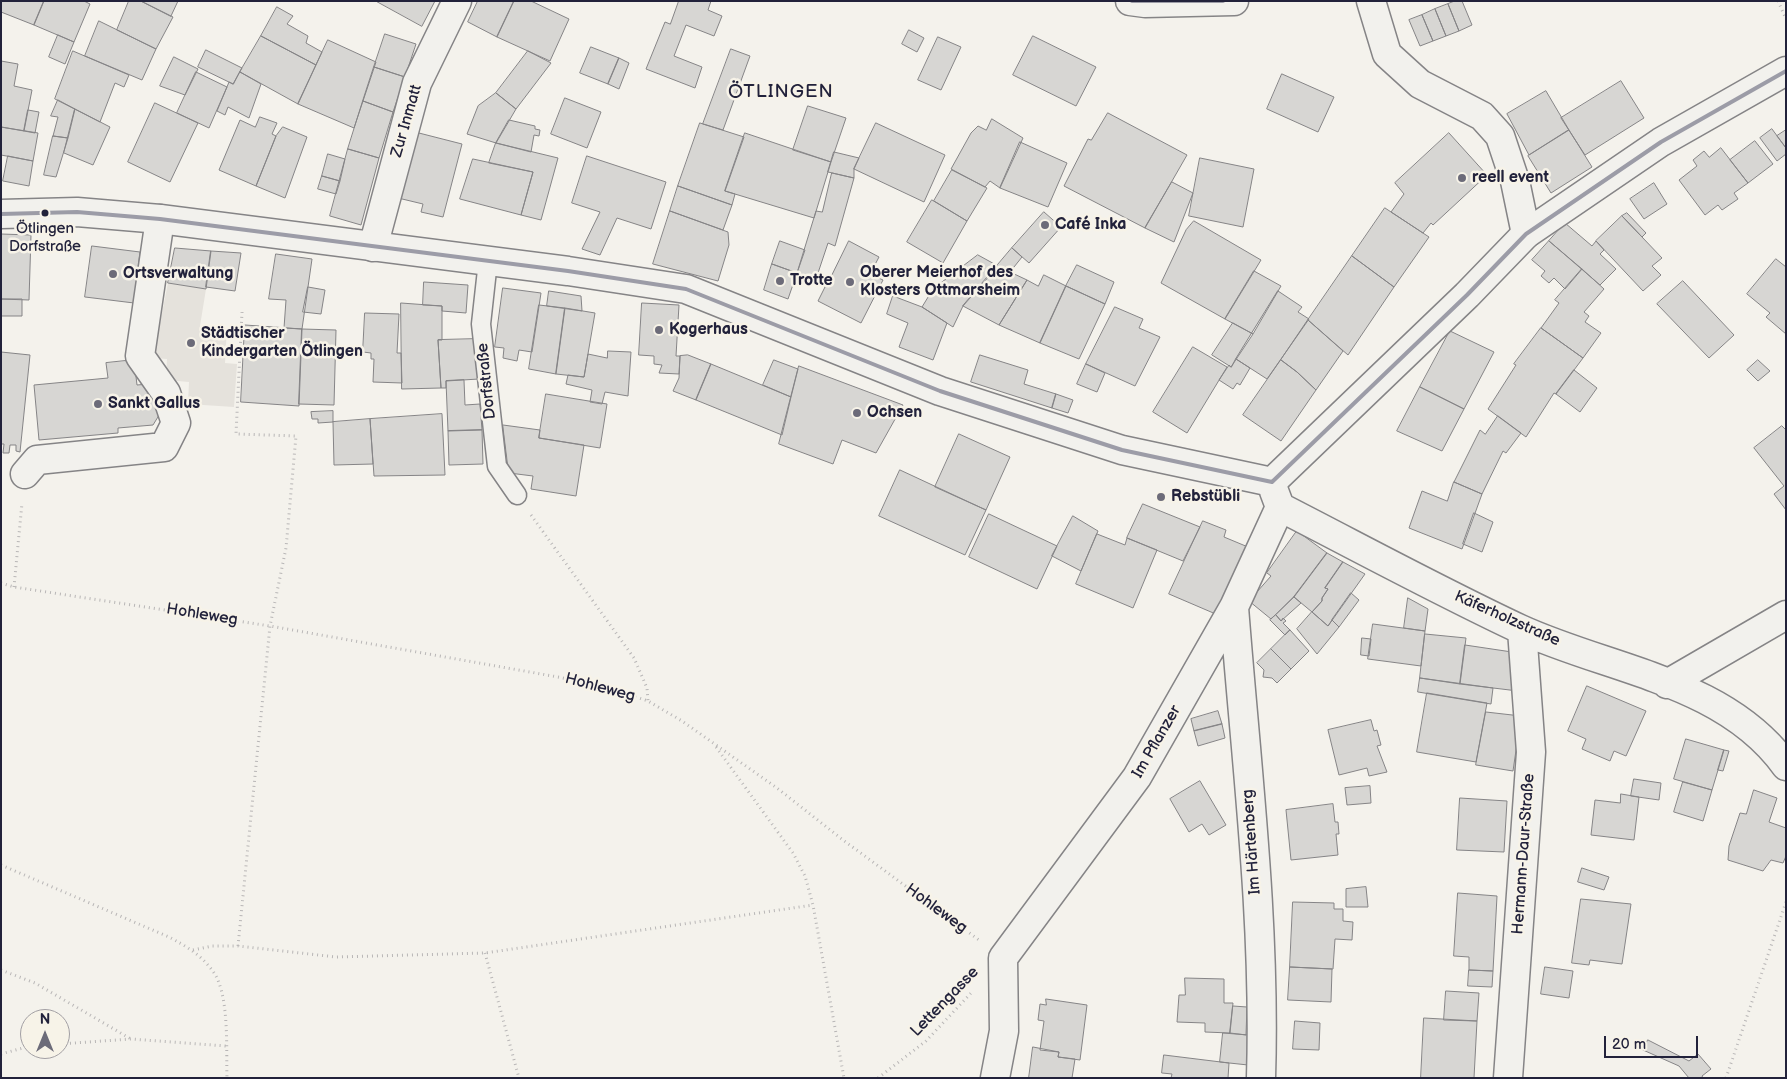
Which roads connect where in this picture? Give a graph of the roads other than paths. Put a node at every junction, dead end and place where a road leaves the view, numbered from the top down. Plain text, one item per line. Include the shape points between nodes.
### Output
1 (457, 1) edge
2 (1130, 1) edge
3 (1234, 1) edge
4 (1371, 1) edge
5 (1786, 71) edge
6 (1, 214) edge
7 (160, 219) junction
8 (1526, 234) junction
9 (373, 247) junction
10 (488, 261) junction
11 (25, 474) road end
12 (517, 495) road end
13 (1276, 495) junction
14 (1234, 607) junction
15 (1786, 615) edge
16 (1522, 630) junction
17 (1667, 684) junction
18 (1786, 766) edge
19 (995, 1078) edge
20 (1262, 1078) edge
21 (1508, 1078) edge

1 - 9 street, Zur Inmatt via 418,83
2 - 3 street
4 - 8 street via 1387,54 1420,84 1482,116 1500,136 1515,181
5 - 8 street via 1661,142
6 - 7 street via 76,212
7 - 9 street
7 - 11 street via 140,356 166,393 176,423 164,446 37,460
8 - 13 street
9 - 10 street
10 - 12 lane, Dorfstraße via 481,324 497,466
10 - 13 street via 686,289 950,394 1122,450
13 - 14 street, Im Pflanzer
13 - 16 street, Käferholzstraße
14 - 19 street, Im Pflanzer via 1137,777 1003,958 1004,1030
14 - 20 street, Im Härtenberg via 1259,927
15 - 17 street
16 - 17 street, Käferholzstraße
16 - 21 street, Hermann-Daur-Straße via 1531,752
17 - 18 street, Käferholzstraße via 1718,706 1757,734

